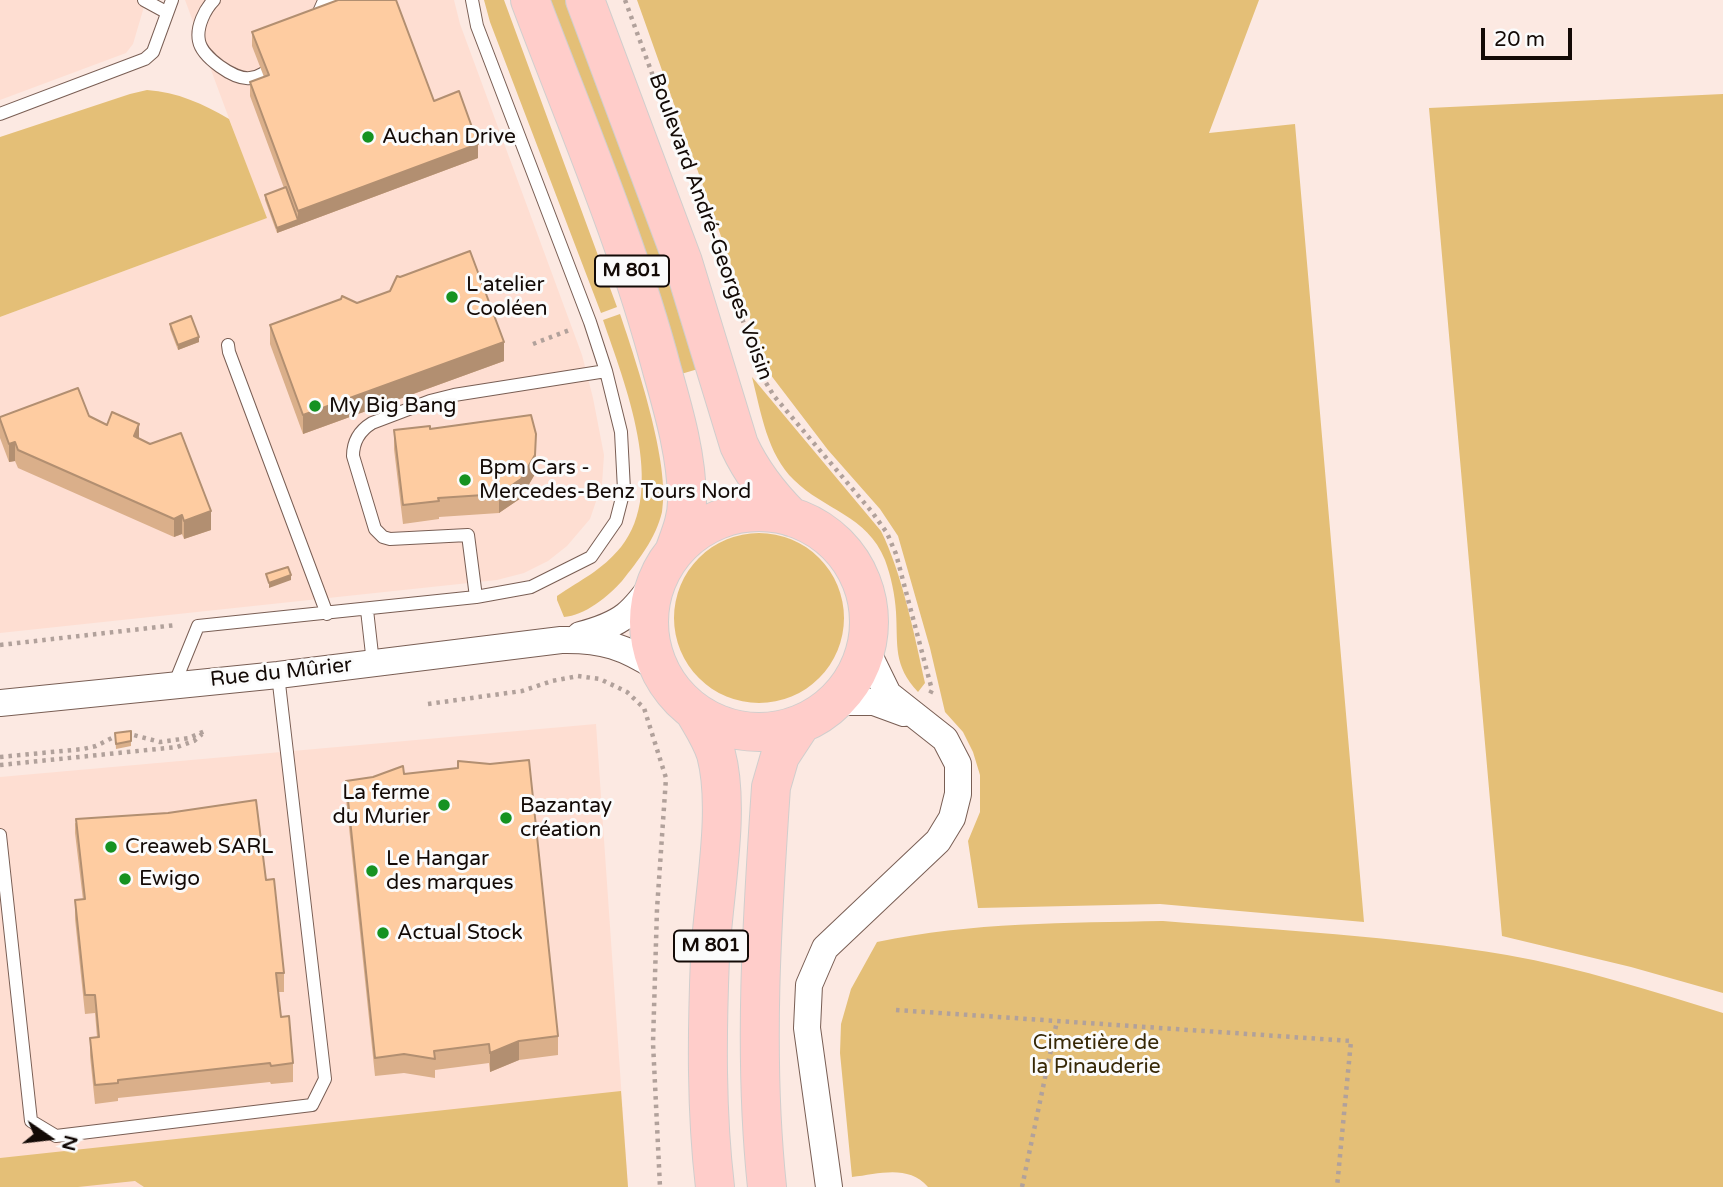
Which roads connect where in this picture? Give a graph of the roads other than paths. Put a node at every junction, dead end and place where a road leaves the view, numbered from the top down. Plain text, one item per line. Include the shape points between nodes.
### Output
1 (144, 0) edge
2 (172, 0) edge
3 (214, 0) edge
4 (330, 0) edge
5 (472, 0) edge
6 (530, 0) edge
7 (585, 0) edge
8 (166, 12) junction
9 (305, 32) edge
10 (280, 58) edge
11 (0, 114) edge
12 (228, 345) dead end
13 (606, 371) junction
14 (791, 517) junction
15 (666, 564) junction
16 (476, 597) junction
17 (367, 610) junction
18 (327, 614) junction
19 (561, 640) junction
20 (866, 648) junction
21 (373, 663) junction
22 (659, 669) junction
23 (278, 674) junction
24 (174, 685) junction
25 (834, 702) junction
26 (0, 703) edge
27 (921, 708) junction
28 (694, 711) junction
29 (801, 724) junction
30 (0, 835) edge
31 (715, 1187) edge
32 (766, 1187) edge
33 (829, 1187) edge

1 - 8 lane
2 - 8 lane
3 - 10 lane via 203,17 198,38 211,59 247,79 263,75
4 - 9 lane via 323,3
5 - 13 lane
6 - 15 main road, M 801 via 638,289 672,405 687,503 682,531
7 - 14 main road, Boulevard André-Georges Voisin / M 801 via 683,262 739,444 765,490
8 - 11 lane via 153,52 145,59
12 - 18 lane
13 - 16 lane via 621,432 624,490 616,520 591,557 531,587
13 - 16 lane via 430,401 372,423 357,437 353,456 378,534 390,539 468,536
14 - 15 main road, M 801 via 760,512 727,517 698,530
14 - 20 main road, M 801 via 821,531 854,568 866,598
15 - 19 street, Rue du Mûrier via 625,618 605,629
15 - 22 main road, M 801 via 651,600 649,623
16 - 17 lane
17 - 18 lane
17 - 21 lane
18 - 24 lane via 198,626
19 - 21 street, Rue du Mûrier
19 - 22 street, Rue du Mûrier via 609,643
20 - 25 main road, M 801 via 853,677
20 - 27 street via 887,694
21 - 23 street, Rue du Mûrier
22 - 28 main road, M 801
23 - 24 street, Rue du Mûrier
23 - 30 lane via 325,1079 312,1105 57,1136 31,1121
24 - 26 street, Rue du Mûrier
25 - 27 street
25 - 29 main road, M 801
27 - 33 street via 958,764 952,818 938,841 825,948 809,985 807,1028
28 - 29 main road, M 801 via 722,726 748,732
28 - 31 main road, M 801 via 715,750 720,777 709,994
29 - 32 main road, M 801 via 780,756 771,787 759,1040

